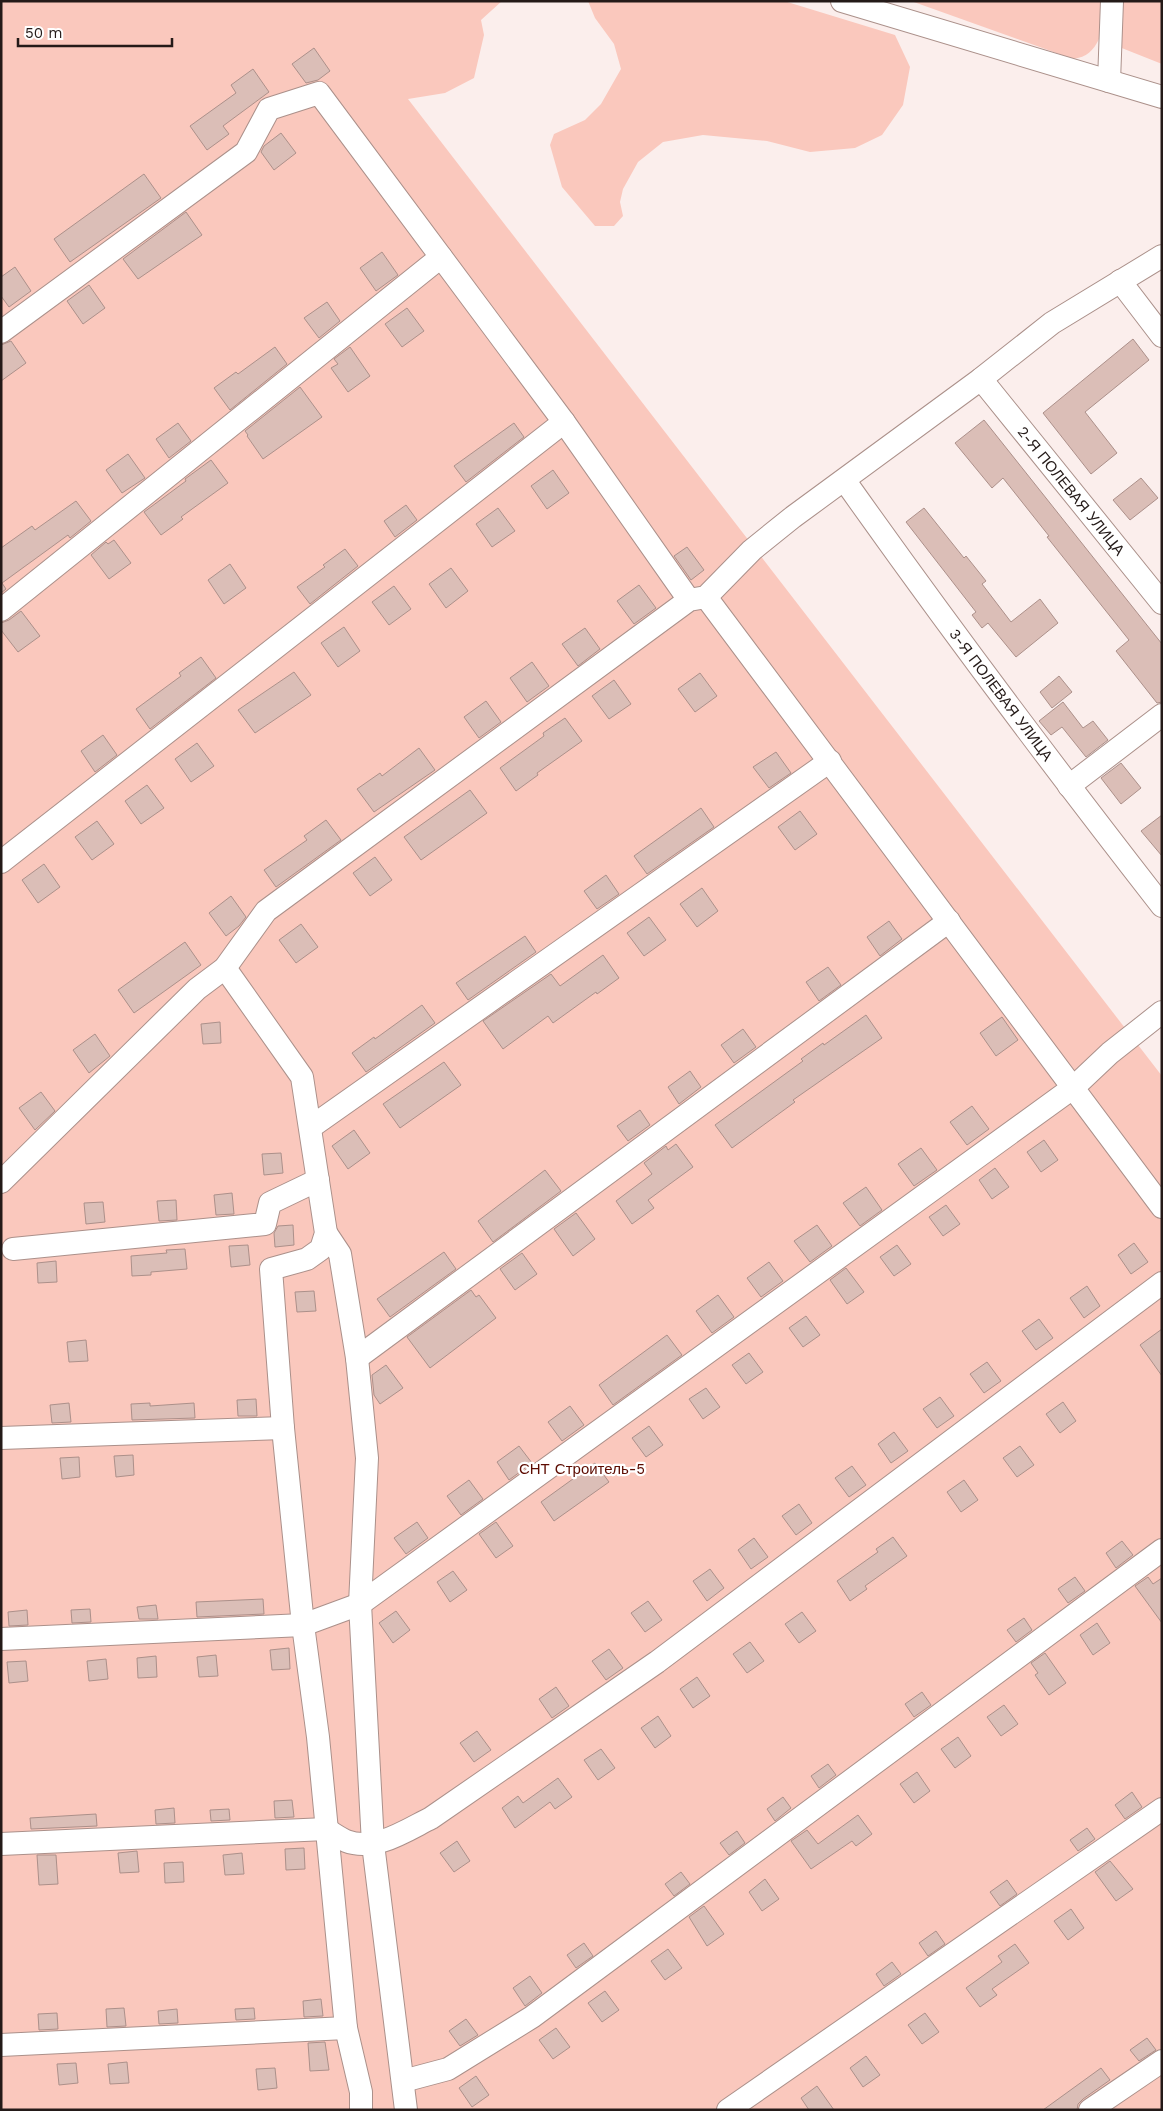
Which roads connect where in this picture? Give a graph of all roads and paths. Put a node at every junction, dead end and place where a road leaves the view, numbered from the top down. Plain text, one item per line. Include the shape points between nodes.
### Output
1 (842, 1) edge
2 (1112, 1) edge
3 (1109, 82) junction
4 (1162, 97) edge
5 (1162, 256) edge
6 (441, 257) junction
7 (1120, 281) junction
8 (1, 332) edge
9 (1162, 336) edge
10 (981, 379) junction
11 (564, 422) junction
12 (845, 481) junction
13 (698, 598) junction
14 (1162, 603) edge
15 (1, 610) edge
16 (1162, 715) edge
17 (830, 761) junction
18 (1069, 786) junction
19 (1, 862) edge
20 (1162, 906) edge
21 (949, 921) junction
22 (225, 968) junction
23 (1162, 1012) edge
24 (1074, 1088) junction
25 (311, 1127) junction
26 (318, 1180) junction
27 (1, 1182) edge
28 (1162, 1207) edge
29 (326, 1233) junction
30 (13, 1248) dead end
31 (1162, 1284) edge
32 (357, 1358) junction
33 (283, 1428) junction
34 (1, 1438) edge
35 (1162, 1550) edge
36 (360, 1604) junction
37 (303, 1625) junction
38 (1, 1639) edge
39 (1162, 1809) edge
40 (326, 1829) junction
41 (1, 1844) edge
42 (373, 1844) junction
43 (346, 2028) junction
44 (1, 2045) edge
45 (1162, 2061) edge
46 (403, 2082) junction
47 (361, 2110) edge
48 (406, 2110) edge
49 (728, 2110) edge
50 (1090, 2110) edge

1 - 3 street
2 - 3 street
3 - 4 street
5 - 7 street
6 - 8 street via 319,93 269,109 246,152
6 - 11 street
6 - 15 street
7 - 9 street
7 - 10 street via 1052,323
10 - 12 street
10 - 14 street, 2-Я ПОЛЕВАЯ УЛИЦА
11 - 13 street
11 - 19 street
12 - 13 street via 752,550
12 - 18 street, 3-Я ПОЛЕВАЯ УЛИЦА
13 - 17 street
13 - 22 street via 266,911
16 - 18 street
17 - 21 street
17 - 25 street
18 - 20 street, 3-Я ПОЛЕВАЯ УЛИЦА
21 - 24 street
21 - 32 street
22 - 25 street via 302,1077
22 - 27 street via 197,989
23 - 24 street via 1110,1053
24 - 28 street
24 - 36 street
25 - 26 street
26 - 29 street
26 - 30 street via 270,1203 265,1224
29 - 32 street via 340,1254
29 - 33 street via 322,1249 307,1259 271,1269
31 - 42 street via 657,1662 431,1818
32 - 36 street via 367,1458
33 - 34 street
33 - 37 street
35 - 46 street via 532,2017 448,2069
36 - 37 street
36 - 42 street
37 - 38 street
37 - 40 street
39 - 49 street
40 - 41 street
40 - 42 street via 347,1841
40 - 43 street
42 - 46 street
43 - 44 street
43 - 47 street
45 - 50 street
46 - 48 street

